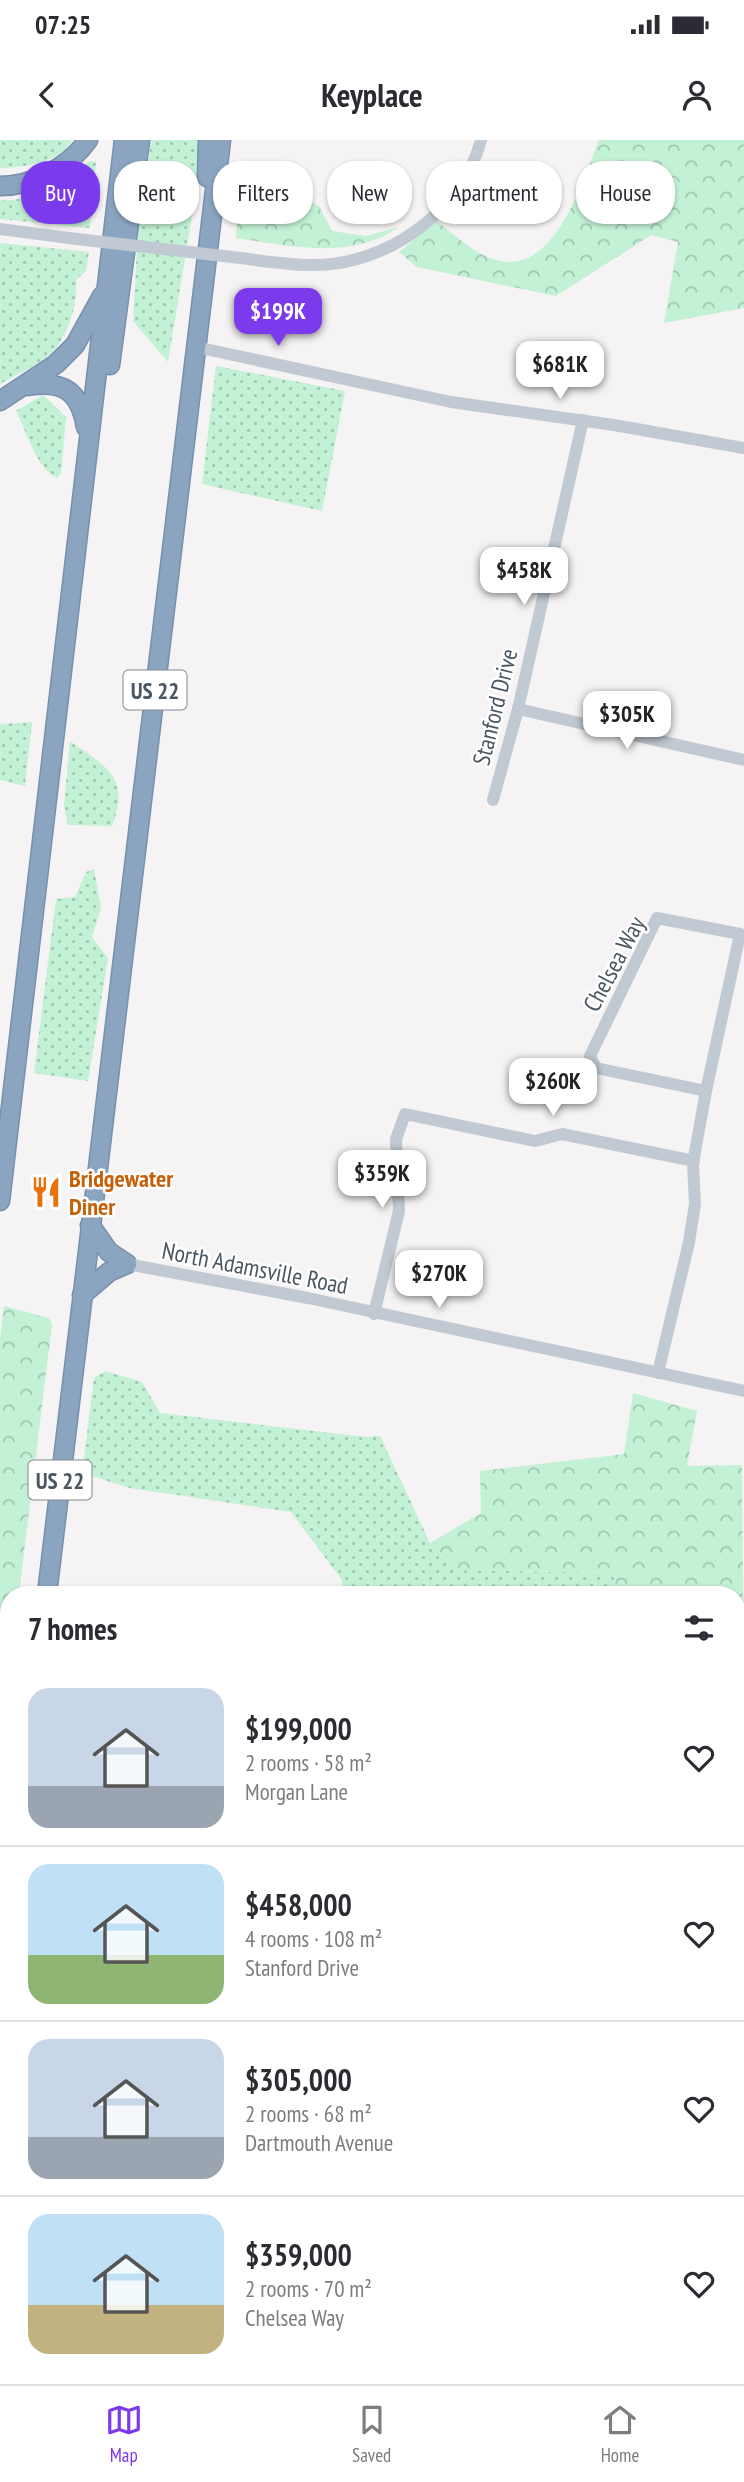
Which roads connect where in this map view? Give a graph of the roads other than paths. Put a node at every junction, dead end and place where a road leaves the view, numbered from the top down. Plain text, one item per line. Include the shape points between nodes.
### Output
1 (88, 140) edge
2 (124, 140) edge
3 (140, 140) edge
4 (208, 140) edge
5 (221, 140) edge
6 (481, 140) edge
7 (0, 186) edge
8 (211, 218) junction
9 (0, 229) edge
10 (107, 285) junction
11 (196, 347) junction
12 (24, 386) junction
13 (95, 386) junction
14 (0, 401) edge
15 (583, 421) junction
16 (88, 447) junction
17 (744, 448) edge
18 (518, 709) junction
19 (744, 760) edge
20 (493, 800) dead end
21 (18, 1051) junction
22 (706, 1091) junction
23 (0, 1109) edge
24 (694, 1161) junction
25 (0, 1201) edge
26 (90, 1226) junction
27 (127, 1264) junction
28 (82, 1295) junction
29 (374, 1314) junction
30 (658, 1373) junction
31 (744, 1391) edge
32 (48, 1586) edge

1 - 7 highway via 74,156 44,176
2 - 10 highway
3 - 13 highway via 109,369
4 - 8 highway
5 - 8 highway, US 22
6 - 9 street, bridge via 461,185 430,220 385,249 335,263 232,257
8 - 11 highway, US 22
10 - 12 highway via 75,345
10 - 13 highway
11 - 15 street via 452,402
11 - 26 highway, US 22
12 - 14 highway
12 - 16 highway via 46,382 70,391 81,407
13 - 16 highway
15 - 17 street
15 - 18 street, Stanford Drive
16 - 21 highway
18 - 19 street
18 - 20 street, Stanford Drive
21 - 23 highway
21 - 25 highway
22 - 22 street, Chelsea Way via 740,934 657,918 590,1056 596,1068
22 - 24 street, Chelsea Way
24 - 29 street via 562,1134 535,1141 405,1114 396,1139 399,1210
24 - 30 street, Chelsea Way via 695,1204 689,1242
26 - 27 highway via 108,1252
26 - 28 highway, US 22
27 - 28 highway via 108,1272
27 - 29 street, North Adamsville Road
28 - 32 highway, US 22
29 - 30 street, North Adamsville Road
30 - 31 street, North Adamsville Road

